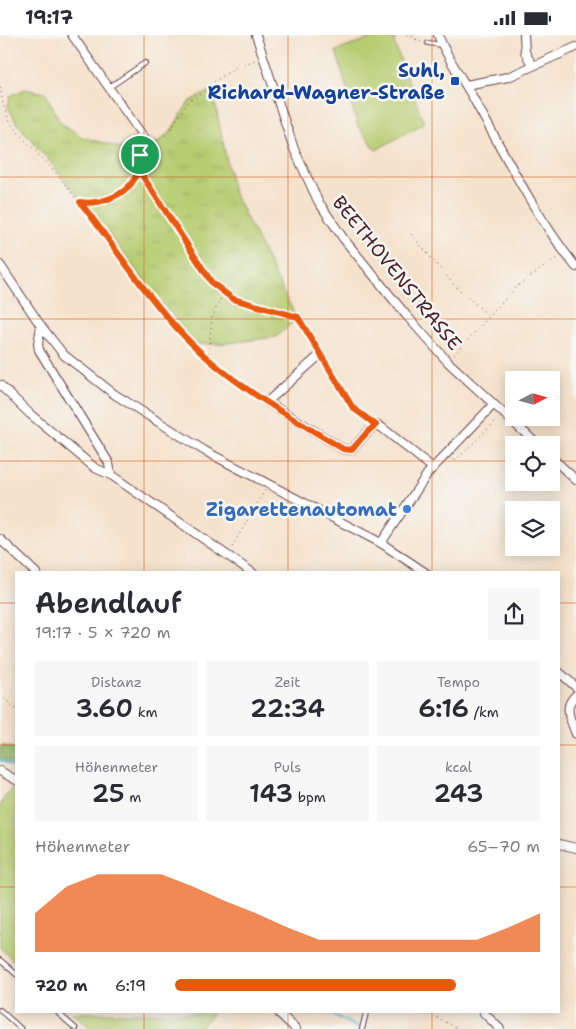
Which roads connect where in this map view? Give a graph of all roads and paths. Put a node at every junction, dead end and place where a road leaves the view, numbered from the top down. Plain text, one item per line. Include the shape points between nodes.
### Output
1 (72, 35) edge
2 (256, 35) edge
3 (406, 35) edge
4 (413, 35) edge
5 (438, 35) edge
6 (524, 35) edge
7 (417, 41) junction
8 (428, 43) joint
9 (442, 45) junction
10 (576, 47) edge
11 (264, 58) junction
12 (145, 63) dead end
13 (532, 65) junction
14 (466, 85) junction
15 (0, 87) edge
16 (108, 87) junction
17 (147, 142) junction
18 (140, 155) junction
19 (80, 202) junction
20 (411, 234) dead end
21 (564, 252) junction
22 (0, 265) edge
23 (576, 267) edge
24 (224, 292) junction
25 (489, 317) junction
26 (41, 326) junction
27 (320, 355) junction
28 (208, 359) junction
29 (448, 362) junction
30 (0, 385) edge
31 (267, 402) junction
32 (493, 405) junction
33 (504, 415) junction
34 (376, 425) junction
35 (528, 436) edge
36 (446, 454) junction
37 (560, 465) edge
38 (433, 468) junction
39 (111, 475) junction
40 (576, 480) edge
41 (264, 491) dead end
42 (0, 539) edge
43 (381, 543) junction
44 (231, 549) dead end
45 (34, 571) edge
46 (251, 571) edge
47 (423, 571) edge
48 (560, 673) edge
49 (576, 687) edge
50 (0, 695) edge
51 (576, 695) edge
52 (15, 708) edge
53 (576, 734) edge
54 (0, 771) edge
55 (15, 779) edge
56 (560, 844) edge
57 (576, 848) edge
58 (0, 960) edge
59 (15, 974) edge
60 (0, 1010) edge
61 (58, 1013) edge
62 (279, 1013) edge
63 (366, 1013) edge
64 (428, 1013) edge
65 (484, 1013) edge
66 (2, 1015) edge
67 (362, 1027) edge
68 (21, 1029) edge
69 (76, 1029) edge
70 (296, 1029) edge
71 (460, 1029) edge
72 (500, 1029) edge

1 - 16 street
2 - 11 street, BEETHOVENSTRASSE
3 - 7 path
4 - 7 path
5 - 9 street
6 - 13 street via 525,52
7 - 8 path
8 - 9 lane
9 - 14 street
10 - 13 street
11 - 17 path via 236,67 210,84 208,90 188,102 169,131 159,140
11 - 29 street, BEETHOVENSTRASSE via 294,149 318,201 343,238
12 - 16 lane
13 - 14 street via 508,77
14 - 21 street via 532,203
15 - 19 path via 2,104 11,123
16 - 17 street
17 - 18 path
18 - 19 path via 134,180 125,189 95,203
18 - 24 path via 142,175 212,283
19 - 28 path via 131,273
20 - 25 path via 455,286
21 - 23 street
21 - 25 path via 516,287
22 - 26 street
24 - 27 path via 233,299 298,317
24 - 28 path via 212,317
25 - 29 path
26 - 39 street via 39,351 109,463
26 - 43 street via 64,355 114,395 205,451
27 - 31 street
27 - 34 path via 353,408
28 - 31 path
29 - 32 street, BEETHOVENSTRASSE
30 - 39 street via 95,467
31 - 34 street via 343,449 351,450
32 - 33 street, BEETHOVENSTRASSE
32 - 36 street
33 - 35 street, BEETHOVENSTRASSE
33 - 36 path via 454,462
34 - 38 street
36 - 38 street
37 - 40 street
38 - 43 street
39 - 46 street
41 - 44 path
42 - 45 street
43 - 47 street
48 - 49 street
50 - 52 path
51 - 53 street via 568,707
54 - 55 street
56 - 57 street
58 - 59 lane
60 - 66 lane
61 - 69 lane
62 - 70 street
63 - 67 lane
64 - 71 path
65 - 72 street
66 - 68 lane

